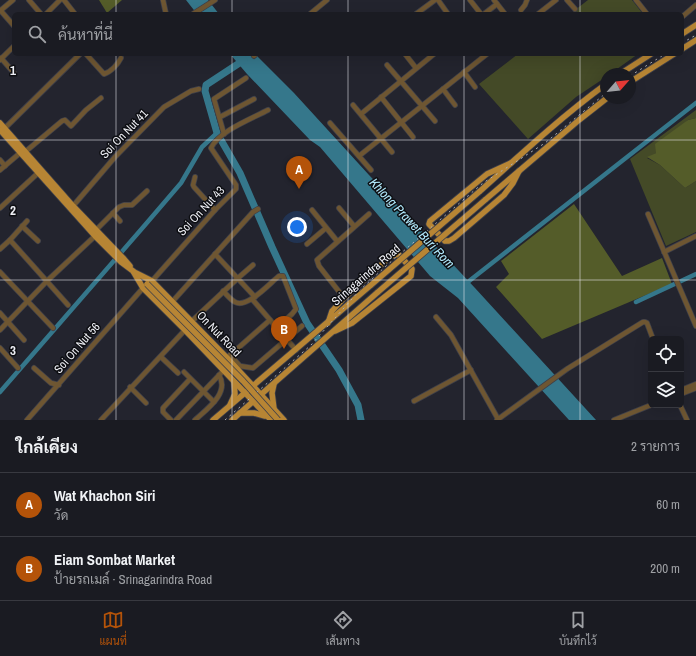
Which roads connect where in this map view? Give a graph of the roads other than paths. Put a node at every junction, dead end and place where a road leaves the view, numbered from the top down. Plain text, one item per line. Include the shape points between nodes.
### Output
1 (13, 0) edge
2 (29, 0) edge
3 (60, 0) edge
4 (64, 0) edge
5 (163, 0) edge
6 (214, 0) edge
7 (328, 0) edge
8 (436, 0) edge
9 (470, 0) edge
10 (527, 0) edge
11 (556, 0) edge
12 (567, 0) edge
13 (636, 0) edge
14 (495, 2) edge
15 (696, 4) edge
16 (575, 9) dead end
17 (521, 10) dead end
18 (0, 11) edge
19 (39, 12) edge
20 (48, 12) edge
21 (73, 12) edge
22 (166, 12) edge
23 (196, 12) edge
24 (313, 12) edge
25 (419, 12) edge
26 (446, 12) edge
27 (479, 12) edge
28 (486, 12) edge
29 (503, 12) edge
30 (544, 12) edge
31 (645, 12) edge
32 (684, 15) edge
33 (12, 24) edge
34 (696, 25) edge
35 (684, 33) edge
36 (696, 40) edge
37 (12, 48) edge
38 (684, 48) edge
39 (78, 56) edge
40 (88, 56) edge
41 (407, 56) edge
42 (431, 56) edge
43 (484, 56) edge
44 (648, 56) edge
45 (671, 56) edge
46 (121, 58) dead end
47 (1, 59) edge
48 (387, 65) dead end
49 (416, 68) junction
50 (629, 68) edge
51 (464, 72) junction
52 (14, 73) dead end
53 (246, 78) dead end
54 (636, 78) edge
55 (401, 81) junction
56 (475, 87) dead end
57 (600, 88) edge
58 (199, 89) dead end
59 (442, 89) junction
60 (381, 97) junction
61 (101, 98) dead end
62 (254, 99) dead end
63 (454, 104) dead end
64 (600, 104) edge
65 (353, 105) dead end
66 (421, 106) junction
67 (268, 110) dead end
68 (361, 114) junction
69 (220, 117) junction
70 (434, 121) dead end
71 (401, 122) junction
72 (0, 123) edge
73 (330, 123) dead end
74 (3, 132) edge
75 (220, 136) junction
76 (413, 137) dead end
77 (381, 138) junction
78 (22, 152) junction
79 (392, 152) dead end
80 (359, 156) junction
81 (0, 160) edge
82 (511, 163) junction
83 (5, 166) junction
84 (0, 170) edge
85 (371, 170) dead end
86 (519, 171) junction
87 (39, 172) junction
88 (196, 177) dead end
89 (147, 191) dead end
90 (73, 206) junction
91 (0, 208) edge
92 (339, 208) dead end
93 (215, 210) junction
94 (256, 210) dead end
95 (312, 210) dead end
96 (113, 213) junction
97 (369, 214) dead end
98 (648, 214) dead end
99 (28, 220) dead end
100 (120, 221) dead end
101 (22, 226) junction
102 (354, 226) junction
103 (326, 228) junction
104 (97, 233) junction
105 (696, 236) edge
106 (10, 240) junction
107 (38, 241) dead end
108 (337, 241) junction
109 (307, 244) dead end
110 (0, 249) edge
111 (664, 252) junction
112 (215, 254) junction
113 (254, 265) dead end
114 (0, 272) edge
115 (238, 278) junction
116 (47, 282) junction
117 (147, 284) junction
118 (223, 291) junction
119 (253, 298) junction
120 (344, 298) junction
121 (28, 301) junction
122 (172, 302) junction
123 (68, 305) dead end
124 (0, 313) edge
125 (436, 317) dead end
126 (270, 320) junction
127 (192, 321) junction
128 (8, 322) junction
129 (328, 322) junction
130 (302, 326) dead end
131 (696, 326) edge
132 (53, 328) dead end
133 (277, 328) junction
134 (0, 330) edge
135 (185, 330) junction
136 (335, 331) junction
137 (653, 336) edge
138 (287, 339) junction
139 (24, 340) dead end
140 (0, 348) edge
141 (296, 350) junction
142 (160, 357) junction
143 (229, 358) junction
144 (18, 368) dead end
145 (34, 368) dead end
146 (224, 370) junction
147 (471, 370) junction
148 (184, 372) dead end
149 (178, 373) dead end
150 (242, 374) junction
151 (267, 374) junction
152 (219, 375) junction
153 (190, 379) junction
154 (234, 381) junction
155 (274, 383) junction
156 (696, 384) edge
157 (59, 385) junction
158 (253, 386) junction
159 (130, 388) junction
160 (696, 388) edge
161 (684, 389) edge
162 (204, 392) junction
163 (245, 393) junction
164 (684, 393) edge
165 (262, 396) junction
166 (414, 401) dead end
167 (214, 402) junction
168 (254, 402) junction
169 (146, 403) dead end
170 (230, 405) junction
171 (648, 406) edge
172 (681, 408) edge
173 (274, 409) junction
174 (240, 413) junction
175 (269, 418) edge
176 (27, 420) edge
177 (101, 420) edge
178 (171, 420) edge
179 (176, 420) edge
180 (195, 420) edge
181 (213, 420) edge
182 (232, 420) edge
183 (278, 420) edge
184 (284, 420) edge
185 (498, 420) edge
186 (614, 420) edge
187 (687, 420) edge

1 - 18 street
2 - 19 street
3 - 20 street
4 - 21 street
5 - 22 street
6 - 23 street
7 - 24 street
8 - 25 street
8 - 26 street
9 - 27 street
10 - 17 street
11 - 30 street
12 - 16 street
13 - 31 street
14 - 28 street
14 - 29 street
15 - 32 street
18 - 33 street
34 - 35 main road
36 - 38 main road
37 - 47 street
39 - 74 street
40 - 46 street via 104,74 108,73
41 - 49 street
42 - 49 street
43 - 51 street
44 - 50 main road
45 - 54 main road
47 - 52 street
48 - 55 street
49 - 55 street
51 - 56 street
51 - 59 street
53 - 69 street via 214,99
55 - 60 street
55 - 66 street
57 - 82 main road, Srinagarindra Road
58 - 90 street, Soi On Nut 41 via 164,107 115,157
59 - 63 street
59 - 66 street
60 - 68 street
60 - 71 street
61 - 78 street via 71,126 65,120 62,121
62 - 69 street
64 - 86 main road, Srinagarindra Road
65 - 68 street
66 - 70 street
66 - 71 street
67 - 75 street
68 - 77 street
69 - 75 street
71 - 76 street
71 - 77 street
72 - 74 main road, On Nut Road
73 - 80 street
74 - 78 main road, On Nut Road
75 - 93 street, Soi On Nut 43 via 211,148 236,187
77 - 79 street
77 - 80 street
78 - 83 street
78 - 87 main road, On Nut Road
80 - 85 street
81 - 83 street
82 - 86 main road via 486,174 429,224 449,242 504,195
82 - 129 main road, Srinagarindra Road, bridge
83 - 84 street
86 - 136 main road, Srinagarindra Road, bridge
87 - 90 main road, On Nut Road
87 - 91 street
87 - 104 main road, On Nut Road
88 - 93 street via 194,187
89 - 96 street via 132,205 124,205
90 - 104 main road, On Nut Road
92 - 102 street
93 - 117 street, Soi On Nut 43
94 - 112 street
95 - 103 street
96 - 100 street
96 - 104 street
97 - 102 street
98 - 111 street
99 - 101 street
101 - 106 street
101 - 107 street
102 - 108 street
103 - 108 street
103 - 109 street
104 - 116 street
104 - 117 main road, On Nut Road
105 - 111 street
106 - 110 street
106 - 116 street
108 - 120 street via 317,261
111 - 131 street
112 - 115 street
112 - 122 street
113 - 115 street
114 - 121 street
115 - 118 street
115 - 119 street
116 - 121 street
116 - 123 street
117 - 122 main road, On Nut Road
117 - 135 main road, On Nut Road
117 - 157 street, Soi On Nut 56
117 - 183 main road, On Nut Road, bridge
118 - 119 street via 235,302 242,304
118 - 127 street
119 - 126 street
119 - 133 street via 279,276 283,276 296,309
120 - 129 main road via 332,311
120 - 136 main road via 394,255 398,254 412,270 411,276 352,323
121 - 128 street
121 - 132 street
122 - 127 main road, On Nut Road
124 - 128 street
125 - 147 street via 451,335
126 - 133 street
126 - 143 street
127 - 143 main road, On Nut Road
128 - 134 street
128 - 139 street
129 - 141 main road, Srinagarindra Road
130 - 138 street
133 - 138 street
135 - 142 street
135 - 146 main road, On Nut Road
136 - 155 main road, Srinagarindra Road
137 - 185 street via 647,323 643,322 559,375
138 - 141 street
138 - 143 street via 253,368 240,366
140 - 144 street
141 - 151 main road, Srinagarindra Road
142 - 149 street
142 - 159 street
143 - 146 main road via 229,370
143 - 150 main road, On Nut Road
145 - 157 street via 51,383
146 - 152 street
146 - 154 main road, On Nut Road
147 - 166 street
147 - 185 street
148 - 153 street
150 - 151 main road via 253,379
150 - 158 main road, On Nut Road
151 - 158 main road, Srinagarindra Road
152 - 162 street
152 - 167 street via 222,388
153 - 162 street
153 - 178 street via 163,408
154 - 163 main road, On Nut Road
154 - 170 main road via 234,394
155 - 165 main road, Srinagarindra Road
155 - 173 main road
156 - 161 street
157 - 176 street, Soi On Nut 56
158 - 163 main road, Srinagarindra Road
158 - 165 main road, On Nut Road
159 - 169 street
159 - 177 street
160 - 164 street
162 - 167 street
162 - 179 street
163 - 168 main road, On Nut Road
163 - 170 main road, Srinagarindra Road
165 - 168 main road, Srinagarindra Road
165 - 173 main road, On Nut Road
167 - 180 street
168 - 174 main road, Srinagarindra Road
168 - 175 main road, On Nut Road
170 - 181 main road, Srinagarindra Road
171 - 186 street
172 - 187 street
173 - 184 main road, On Nut Road
174 - 175 main road via 261,414
174 - 182 main road, Srinagarindra Road

